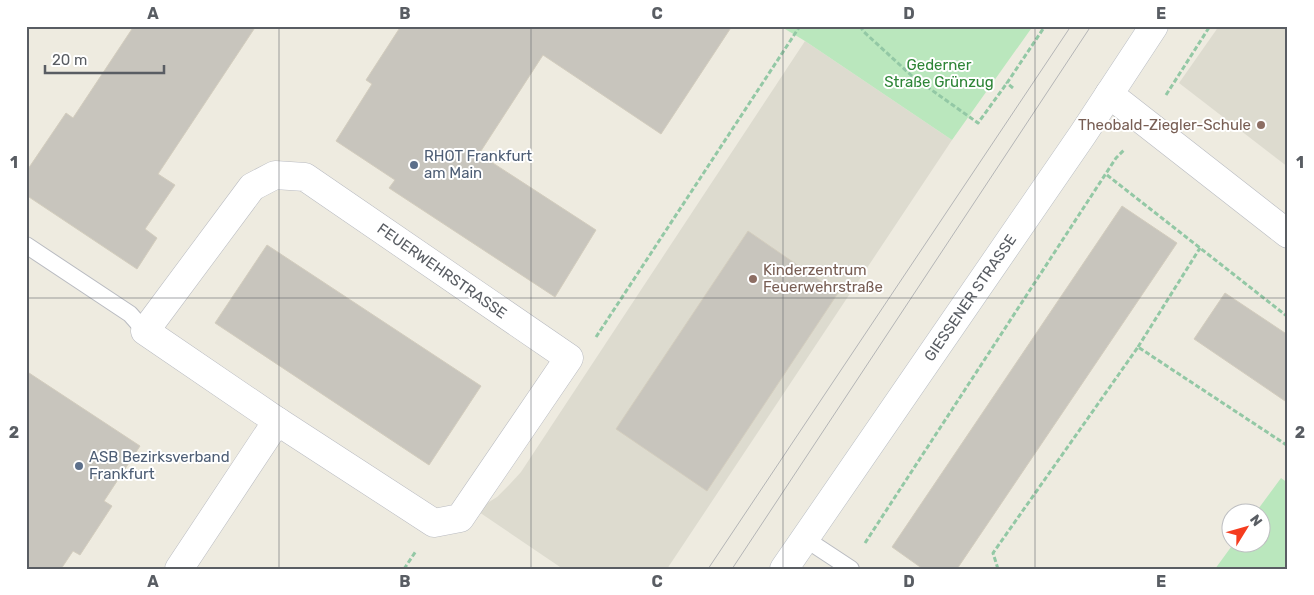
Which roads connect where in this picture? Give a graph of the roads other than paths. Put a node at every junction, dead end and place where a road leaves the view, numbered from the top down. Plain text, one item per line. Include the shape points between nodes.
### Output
1 (1154, 26) edge
2 (1109, 94) junction
3 (1288, 234) edge
4 (26, 245) edge
5 (145, 331) junction
6 (277, 421) junction
7 (804, 538) junction
8 (850, 568) edge
9 (179, 569) edge
10 (784, 569) edge

1 - 2 street, GIESSENER STRASSE
2 - 3 street
2 - 7 street, GIESSENER STRASSE
4 - 5 lane via 130,314
5 - 6 street
5 - 6 street, FEUERWEHRSTRASSE via 252,187 275,174 305,177 569,358 460,518 434,523
6 - 9 street
7 - 8 lane
7 - 10 street, GIESSENER STRASSE

